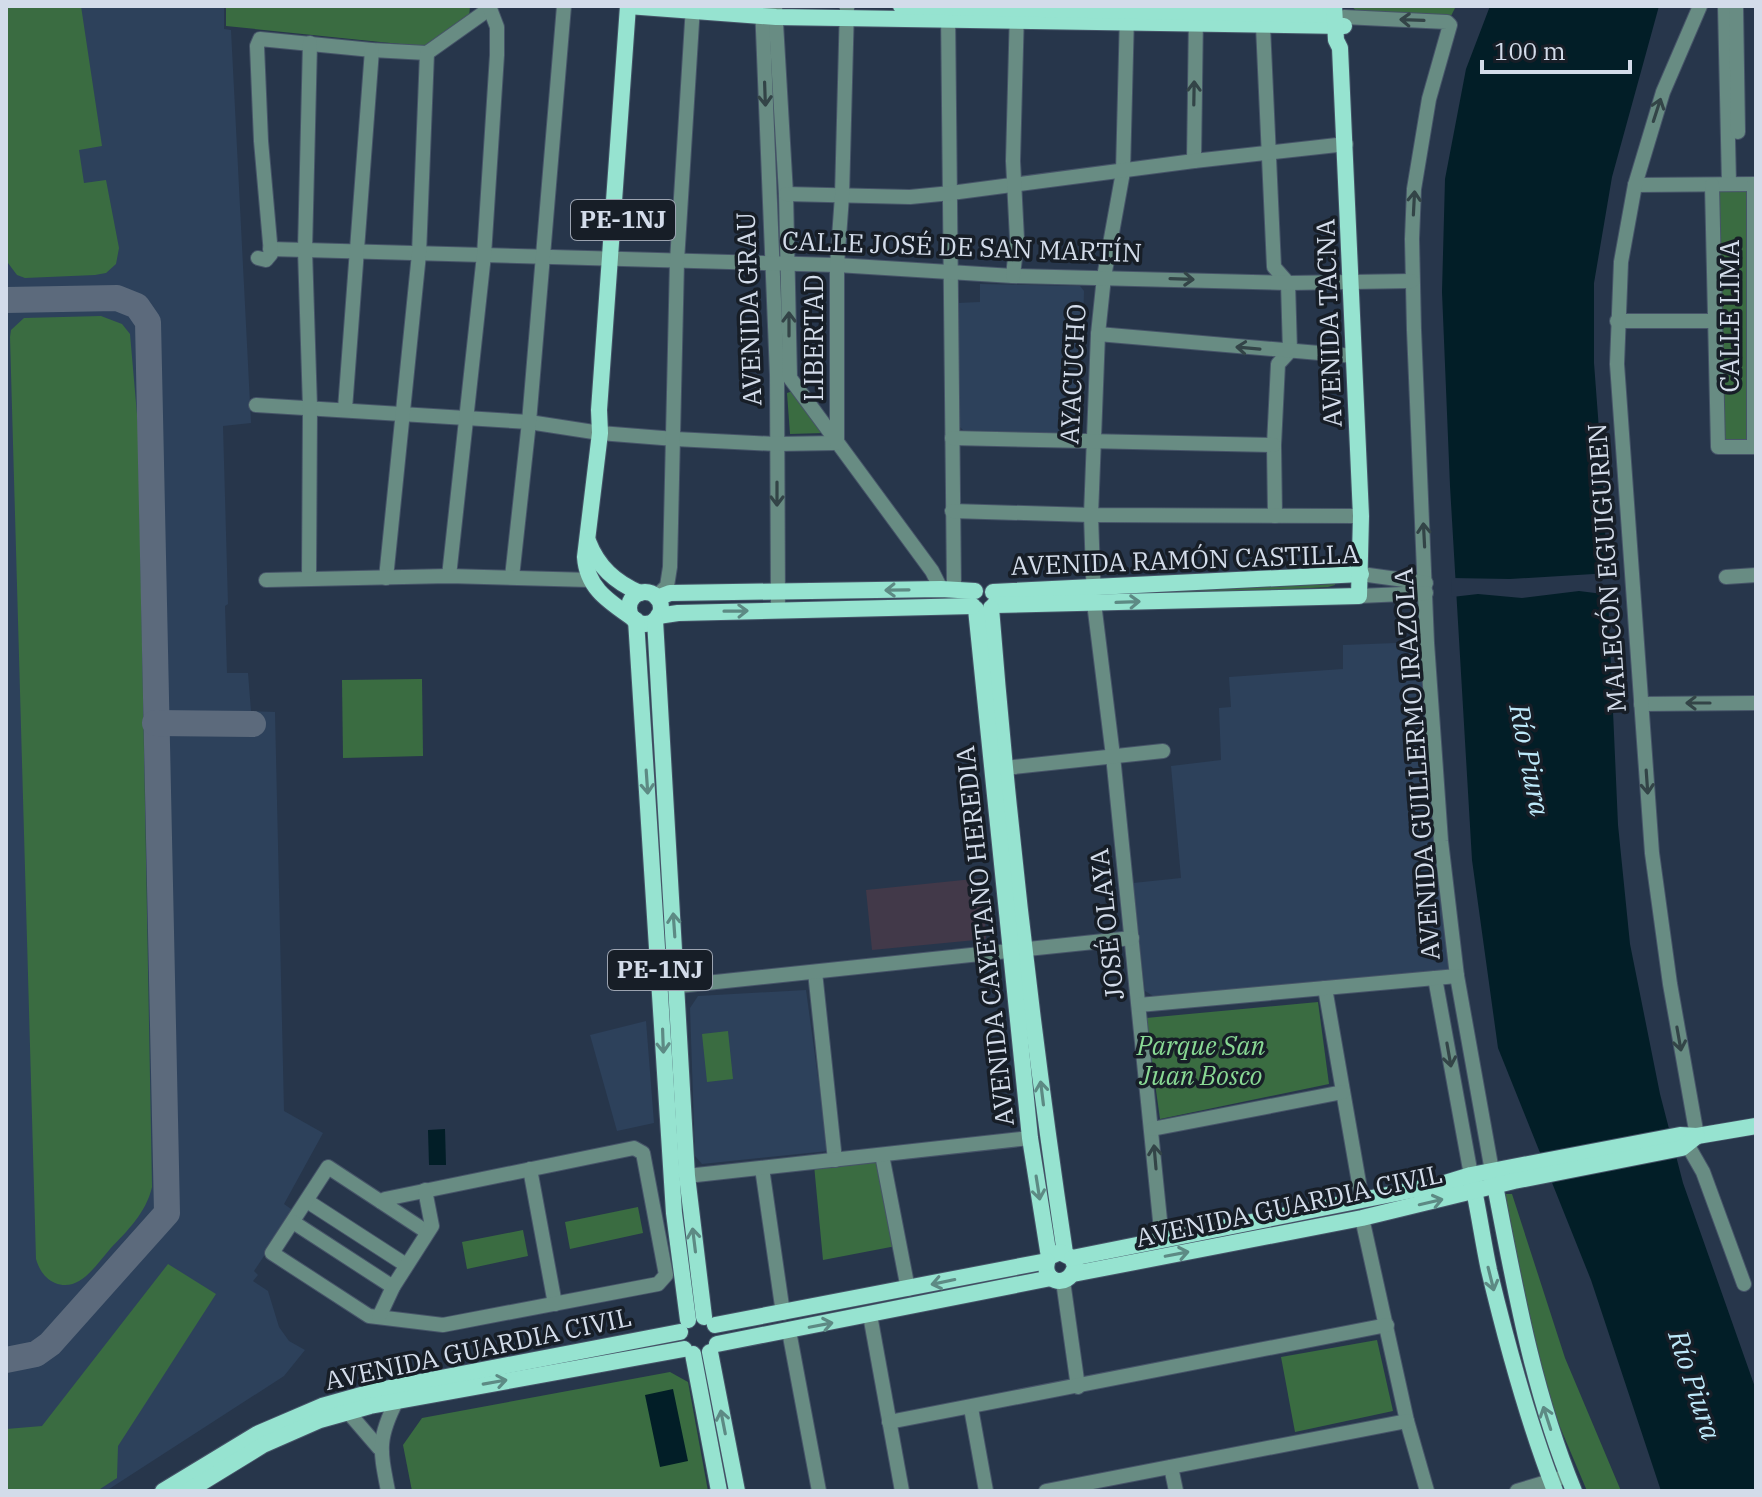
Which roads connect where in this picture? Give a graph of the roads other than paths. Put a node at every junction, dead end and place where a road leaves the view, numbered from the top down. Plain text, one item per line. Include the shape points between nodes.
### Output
1 (564, 6) edge
2 (633, 6) edge
3 (901, 6) edge
4 (1700, 6) edge
5 (1725, 6) edge
6 (1736, 6) edge
7 (489, 7) edge
8 (693, 9) edge
9 (769, 11) edge
10 (948, 11) edge
11 (847, 12) edge
12 (1017, 12) edge
13 (1127, 13) edge
14 (1196, 14) edge
15 (1263, 15) edge
16 (1339, 16) edge
17 (310, 43) junction
18 (372, 50) junction
19 (427, 53) junction
20 (1346, 144) junction
21 (1269, 152) junction
22 (1194, 161) junction
23 (1123, 172) junction
24 (1734, 184) junction
25 (1755, 184) edge
26 (1015, 185) junction
27 (1635, 185) junction
28 (1712, 185) junction
29 (951, 193) junction
30 (786, 194) junction
31 (842, 196) junction
32 (305, 250) junction
33 (355, 251) junction
34 (419, 254) junction
35 (484, 255) junction
36 (543, 257) junction
37 (615, 258) junction
38 (677, 261) junction
39 (772, 264) junction
40 (788, 264) junction
41 (837, 265) junction
42 (950, 274) junction
43 (1013, 276) junction
44 (1104, 277) junction
45 (1412, 281) junction
46 (1288, 283) junction
47 (1350, 283) junction
48 (1755, 320) edge
49 (1617, 321) junction
50 (1716, 321) junction
51 (1098, 334) junction
52 (1290, 351) junction
53 (1354, 356) junction
54 (256, 405) dead end
55 (310, 407) junction
56 (345, 409) junction
57 (402, 414) junction
58 (465, 418) junction
59 (529, 422) junction
60 (600, 433) junction
61 (952, 438) junction
62 (675, 439) junction
63 (1093, 442) junction
64 (837, 443) junction
65 (776, 444) junction
66 (1274, 445) junction
67 (1755, 447) edge
68 (952, 511) junction
69 (1091, 515) junction
70 (1275, 516) junction
71 (1361, 516) junction
72 (586, 536) junction
73 (1361, 574) junction
74 (1756, 575) edge
75 (449, 576) junction
76 (512, 577) junction
77 (1726, 577) dead end
78 (386, 578) junction
79 (309, 579) junction
80 (266, 580) dead end
81 (590, 580) junction
82 (1426, 588) junction
83 (947, 589) junction
84 (777, 592) junction
85 (1094, 595) junction
86 (651, 596) junction
87 (1359, 596) junction
88 (984, 602) junction
89 (778, 610) junction
90 (656, 618) junction
91 (635, 620) junction
92 (658, 676) junction
93 (640, 677) junction
94 (1756, 703) edge
95 (1641, 704) junction
96 (662, 744) junction
97 (645, 745) junction
98 (1163, 751) dead end
99 (1113, 756) junction
100 (1005, 768) junction
101 (1132, 938) junction
102 (1018, 952) junction
103 (815, 972) junction
104 (1457, 976) junction
105 (1435, 978) junction
106 (678, 986) junction
107 (1325, 988) junction
108 (1139, 1005) junction
109 (1343, 1092) junction
110 (1756, 1126) edge
111 (1152, 1129) junction
112 (1030, 1138) junction
113 (1686, 1141) junction
114 (882, 1155) junction
115 (835, 1160) junction
116 (762, 1168) junction
117 (530, 1169) junction
118 (687, 1176) junction
119 (1493, 1178) junction
120 (1473, 1183) junction
121 (425, 1190) junction
122 (1362, 1200) junction
123 (307, 1201) junction
124 (381, 1202) junction
125 (682, 1212) junction
126 (655, 1216) junction
127 (1362, 1218) junction
128 (293, 1222) junction
129 (1257, 1230) junction
130 (427, 1232) junction
131 (1504, 1237) junction
132 (1162, 1240) junction
133 (1484, 1241) junction
134 (406, 1265) junction
135 (1060, 1266) junction
136 (976, 1275) junction
137 (1744, 1284) dead end
138 (393, 1287) junction
139 (908, 1289) junction
140 (980, 1293) junction
141 (555, 1304) junction
142 (783, 1313) junction
143 (870, 1315) junction
144 (379, 1317) junction
145 (697, 1323) junction
146 (1387, 1325) junction
147 (789, 1331) junction
148 (701, 1350) junction
149 (1078, 1387) junction
150 (397, 1400) junction
151 (346, 1406) junction
152 (971, 1408) junction
153 (1407, 1421) junction
154 (889, 1422) junction
155 (379, 1448) junction
156 (1171, 1467) junction
157 (1562, 1485) edge
158 (1084, 1488) edge
159 (163, 1491) edge
160 (188, 1491) edge
161 (388, 1491) edge
162 (719, 1491) edge
163 (737, 1491) edge
164 (819, 1491) edge
165 (902, 1491) edge
166 (986, 1491) edge
167 (1046, 1491) edge
168 (1176, 1491) edge
169 (1427, 1491) edge
170 (1517, 1491) edge

1 - 36 street
2 - 8 main road
2 - 37 main road, PE-1NJ
3 - 10 main road
27 -> 4 street, MALECÓN EGUIGUREN via 1663,92
5 - 24 street
6 - 24 street
7 - 19 street
7 - 35 street via 497,27
8 - 9 main road
8 - 38 street
9 - 11 main road
9 - 30 street, AVENIDA GRAU
9 -> 39 street, AVENIDA GRAU
10 - 11 main road
10 - 12 main road
10 - 29 street
11 - 31 street, LIBERTAD
12 - 13 main road
12 - 26 street
13 - 14 main road
13 - 23 street, AYACUCHO
14 - 15 main road
22 -> 14 street
15 - 16 main road
15 - 21 street
16 - 20 main road, AVENIDA TACNA via 1336,40
45 -> 16 street, AVENIDA GUILLERMO IRAZOLA via 1414,189 1429,99 1450,24
17 - 18 street
17 - 32 street
17 - 32 street, CALLE JOSÉ DE SAN MARTÍN via 260,39 257,46 264,254
18 - 19 street
18 - 33 street
19 - 34 street
20 - 21 street
20 - 47 main road, AVENIDA TACNA
21 - 22 street
21 - 46 street via 1274,267
22 - 23 street
23 - 26 street
23 - 44 street, AYACUCHO
24 - 25 street
24 - 28 street
25 - 48 street, CALLE LIMA
26 - 29 street
26 - 43 street
27 - 28 street
27 - 49 street, MALECÓN EGUIGUREN
28 - 50 street, CALLE LIMA
29 - 31 street
29 - 42 street
30 - 31 street
30 - 40 street, AVENIDA GRAU
31 - 41 street, LIBERTAD
32 - 33 street, CALLE JOSÉ DE SAN MARTÍN
32 - 55 street
33 - 34 street, CALLE JOSÉ DE SAN MARTÍN
33 - 56 street
34 - 35 street, CALLE JOSÉ DE SAN MARTÍN
34 - 57 street
35 - 36 street, CALLE JOSÉ DE SAN MARTÍN
35 - 58 street
36 - 37 street, CALLE JOSÉ DE SAN MARTÍN
36 - 59 street
37 - 38 street, CALLE JOSÉ DE SAN MARTÍN
37 - 60 main road, PE-1NJ via 609,415
38 - 39 street, CALLE JOSÉ DE SAN MARTÍN
38 - 62 street
39 - 40 street, CALLE JOSÉ DE SAN MARTÍN
39 - 65 street, AVENIDA GRAU
40 - 41 street, CALLE JOSÉ DE SAN MARTÍN
64 -> 40 street, AVENIDA GRAU via 790,378
41 - 42 street, CALLE JOSÉ DE SAN MARTÍN
41 - 64 street, LIBERTAD
42 - 43 street, CALLE JOSÉ DE SAN MARTÍN
42 - 61 street
43 - 44 street, CALLE JOSÉ DE SAN MARTÍN
44 -> 46 street, CALLE JOSÉ DE SAN MARTÍN
44 - 51 street, AYACUCHO
45 - 47 street, CALLE JOSÉ DE SAN MARTÍN
82 -> 45 street, AVENIDA GUILLERMO IRAZOLA
46 - 47 street, CALLE JOSÉ DE SAN MARTÍN
46 - 52 street
47 - 53 main road, AVENIDA TACNA
48 - 67 street, CALLE LIMA
49 - 50 street
49 - 95 street, MALECÓN EGUIGUREN
50 - 67 street, CALLE LIMA via 1718,447
52 -> 51 street
51 - 63 street, AYACUCHO
52 - 53 street
52 - 66 street via 1278,364
53 - 71 main road, AVENIDA TACNA
54 - 55 street
55 - 56 street
55 - 79 street
56 - 57 street
57 - 58 street
57 - 78 street
58 - 59 street
58 - 75 street
59 - 60 street
59 - 76 street
60 - 62 street
60 - 72 main road, PE-1NJ
61 - 63 street
61 - 68 street
62 - 65 street
62 - 86 street via 669,578 667,586
63 - 66 street
63 - 69 street, AYACUCHO
64 - 65 street
64 - 83 street
65 -> 84 street, AVENIDA GRAU
66 - 70 street
68 - 69 street
68 - 83 street
69 - 70 street
69 - 85 street, AYACUCHO
70 - 71 street
71 - 73 main road, AVENIDA TACNA
72 - 81 main road, PE-1NJ
72 - 86 main road via 598,563 618,581
73 - 82 street, AVENIDA RAMÓN CASTILLA
73 - 85 main road, AVENIDA RAMÓN CASTILLA
73 - 87 main road, AVENIDA TACNA
74 - 77 street
75 - 76 street
75 - 78 street
76 - 81 street
78 - 79 street
79 - 80 street
81 - 91 main road
82 - 87 street, AVENIDA RAMÓN CASTILLA
82 - 104 street, AVENIDA GUILLERMO IRAZOLA via 1441,841
83 -> 84 main road, AVENIDA RAMÓN CASTILLA
83 - 88 main road, AVENIDA RAMÓN CASTILLA
84 - 86 main road, AVENIDA RAMÓN CASTILLA
84 - 89 street, AVENIDA GRAU
85 -> 87 main road, AVENIDA RAMÓN CASTILLA
85 - 88 main road, AVENIDA RAMÓN CASTILLA
85 - 99 street, JOSÉ OLAYA
86 - 90 main road, PE-1NJ via 661,607
86 - 91 main road, PE-1NJ via 632,598 629,606
88 - 89 main road, AVENIDA RAMÓN CASTILLA
88 - 100 main road, AVENIDA CAYETANO HEREDIA
88 - 102 main road, AVENIDA CAYETANO HEREDIA
90 -> 89 main road, AVENIDA RAMÓN CASTILLA
90 - 91 main road
90 - 92 main road, PE-1NJ
91 - 93 main road, PE-1NJ
92 - 93 main road
92 - 96 main road, PE-1NJ
93 - 97 main road, PE-1NJ
94 -> 95 street
95 -> 113 street, MALECÓN EGUIGUREN via 1652,853
96 - 97 main road
106 -> 96 main road, PE-1NJ
97 -> 125 main road, PE-1NJ
98 - 99 street
99 - 100 street
99 - 101 street, JOSÉ OLAYA
100 - 102 main road, AVENIDA CAYETANO HEREDIA
101 - 102 street
101 - 108 street, JOSÉ OLAYA
102 - 103 street
102 - 112 main road, AVENIDA CAYETANO HEREDIA
135 -> 102 main road, AVENIDA CAYETANO HEREDIA via 1045,1123
103 - 106 street
103 - 115 street
104 - 105 street
104 - 119 street, AVENIDA GUILLERMO IRAZOLA
105 - 107 street
105 -> 120 street, AVENIDA GUILLERMO IRAZOLA
106 - 118 main road, PE-1NJ
107 - 108 street
107 - 109 street
108 - 111 street, JOSÉ OLAYA
109 - 111 street
109 - 122 street
110 - 113 main road, AVENIDA GUARDIA CIVIL
132 -> 111 street, JOSÉ OLAYA
112 - 114 street
112 -> 135 main road, AVENIDA CAYETANO HEREDIA
113 - 119 main road, AVENIDA GUARDIA CIVIL
113 - 137 street, MALECÓN EGUIGUREN via 1703,1172
114 - 115 street
114 - 139 street
115 - 116 street
116 - 118 street
116 - 142 street
117 - 121 street
117 - 126 street via 634,1148 643,1153
117 - 141 street
118 - 125 main road, PE-1NJ
119 - 120 main road, AVENIDA GUARDIA CIVIL
119 - 131 main road, AVENIDA GUILLERMO IRAZOLA
120 - 122 main road, AVENIDA GUARDIA CIVIL
127 -> 120 main road, AVENIDA GUARDIA CIVIL
120 - 133 main road, AVENIDA GUILLERMO IRAZOLA
121 - 124 street
121 - 130 street via 432,1226
122 - 129 main road, AVENIDA GUARDIA CIVIL
123 - 124 street via 328,1167
123 - 128 street
123 - 134 street
124 - 130 street
125 - 126 street
125 - 145 main road, PE-1NJ
126 - 141 street via 664,1281
127 - 129 main road, AVENIDA GUARDIA CIVIL
127 - 146 street
128 - 138 street
128 - 144 street via 272,1253 369,1316
129 - 132 main road, AVENIDA GUARDIA CIVIL
135 -> 129 main road, AVENIDA GUARDIA CIVIL
130 - 134 street
131 - 133 main road
157 -> 131 main road, AVENIDA GUILLERMO IRAZOLA
132 - 135 main road, AVENIDA GUARDIA CIVIL
133 -> 157 main road, AVENIDA GUILLERMO IRAZOLA via 1524,1404
134 - 138 street
135 - 136 main road, AVENIDA GUARDIA CIVIL
135 - 140 main road, AVENIDA GUARDIA CIVIL
135 - 149 street, AVENIDA CAYETANO HEREDIA
136 -> 139 main road, AVENIDA GUARDIA CIVIL
136 - 140 main road
138 - 144 street
139 - 142 main road, AVENIDA GUARDIA CIVIL
140 - 143 main road, AVENIDA GUARDIA CIVIL
141 - 144 street via 443,1325
142 - 145 main road, AVENIDA GUARDIA CIVIL
147 -> 143 main road, AVENIDA GUARDIA CIVIL
143 - 154 street
145 - 148 main road, PE-1NJ
145 - 148 main road, PE-1NJ via 718,1331
145 - 151 main road, AVENIDA GUARDIA CIVIL via 379,1390
146 - 149 street
146 - 153 street
147 - 148 main road, AVENIDA GUARDIA CIVIL
147 - 164 street
150 -> 148 main road, AVENIDA GUARDIA CIVIL
148 - 162 main road
163 -> 148 main road
149 - 152 street
150 - 151 main road, AVENIDA GUARDIA CIVIL
150 - 155 street
151 - 155 street
151 - 159 main road, AVENIDA GUARDIA CIVIL via 322,1406 257,1434
151 - 160 main road, AVENIDA GUARDIA CIVIL via 263,1445
152 - 154 street
152 - 166 street
153 - 156 street
153 - 169 street
154 - 165 street
155 - 161 street
156 - 158 street
156 - 168 street
157 - 170 street
158 - 167 street

